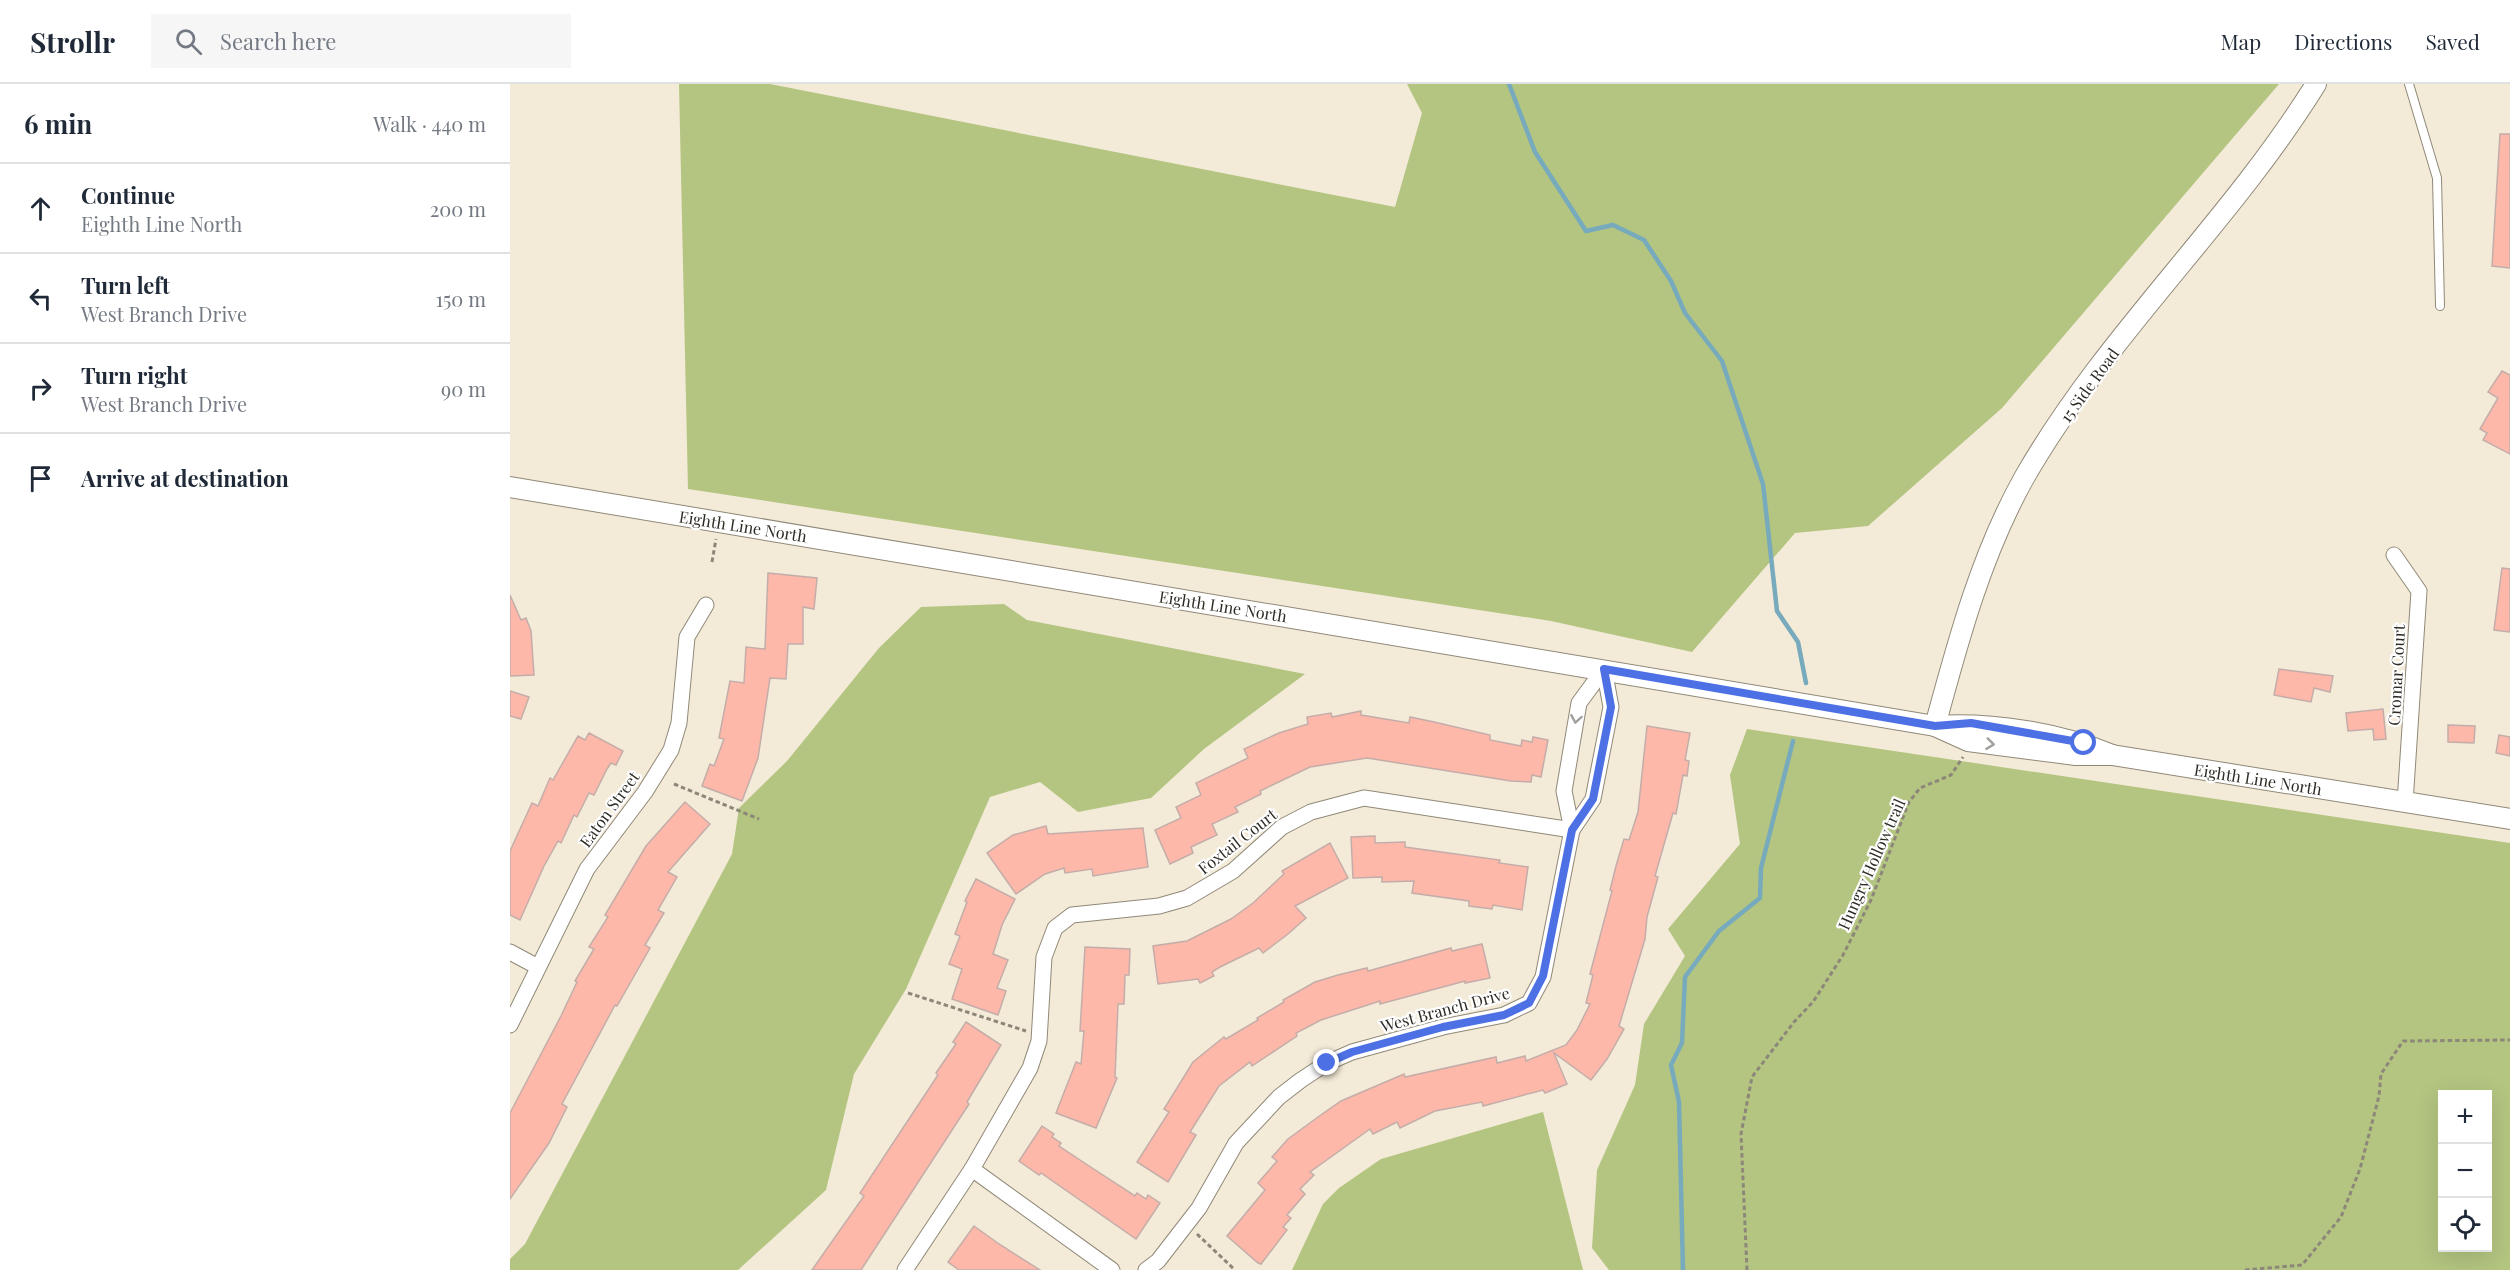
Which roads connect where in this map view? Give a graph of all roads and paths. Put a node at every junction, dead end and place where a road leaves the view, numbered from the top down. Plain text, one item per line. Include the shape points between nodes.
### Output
1 (2316, 84) edge
2 (2409, 84) edge
3 (2440, 306) dead end
4 (510, 487) edge
5 (717, 537) dead end
6 (2394, 555) dead end
7 (712, 562) dead end
8 (706, 605) dead end
9 (1604, 669) junction
10 (1935, 726) junction
11 (1969, 749) dead end
12 (674, 784) dead end
13 (2405, 803) junction
14 (759, 819) dead end
15 (2510, 819) edge
16 (1572, 830) junction
17 (510, 952) edge
18 (538, 967) junction
19 (908, 993) dead end
20 (510, 1025) edge
21 (1039, 1035) junction
22 (2510, 1040) edge
23 (972, 1170) junction
24 (1186, 1224) junction
25 (905, 1270) edge
26 (1112, 1270) edge
27 (1146, 1270) edge
28 (1235, 1270) edge
29 (1748, 1270) edge
30 (2245, 1270) edge

1 - 10 street, 15 Side Road via 2284,135 2084,387 2024,478 1984,562
2 - 3 lane via 2437,178
4 - 9 street, Eighth Line North
5 - 7 path
6 - 13 street, Cromar Court via 2419,591
8 - 18 street, Eaton Street via 687,637 679,723 671,750 587,869
9 - 10 street, Eighth Line North
9 - 16 street, West Branch Drive via 1611,707 1593,799
9 -> 16 street, West Branch Drive via 1579,703 1564,790
10 - 13 street, Eighth Line North via 1971,723 2084,743 2112,755
11 - 29 path, Hungry Hollow trail via 1951,775 1920,788 1909,802 1871,900 1844,955 1813,1002 1752,1077 1741,1134
12 - 14 path
13 - 15 street, Eighth Line North
16 - 21 street, Foxtail Court via 1364,798 1311,812 1282,827 1233,871 1187,898 1159,906 1072,915 1055,928 1044,957
16 - 24 street, West Branch Drive via 1543,976 1529,1003 1504,1015 1443,1027 1352,1052 1327,1063 1279,1097 1236,1143
17 - 18 street
18 - 20 street, Eaton Street
19 - 21 path
21 - 23 street, Foxtail Court via 1030,1068
22 - 30 path via 2403,1041 2381,1074 2360,1169 2341,1217 2302,1265
23 - 25 street, Foxtail Court
23 - 26 street
24 - 27 street, West Branch Drive via 1158,1261
24 - 28 path

